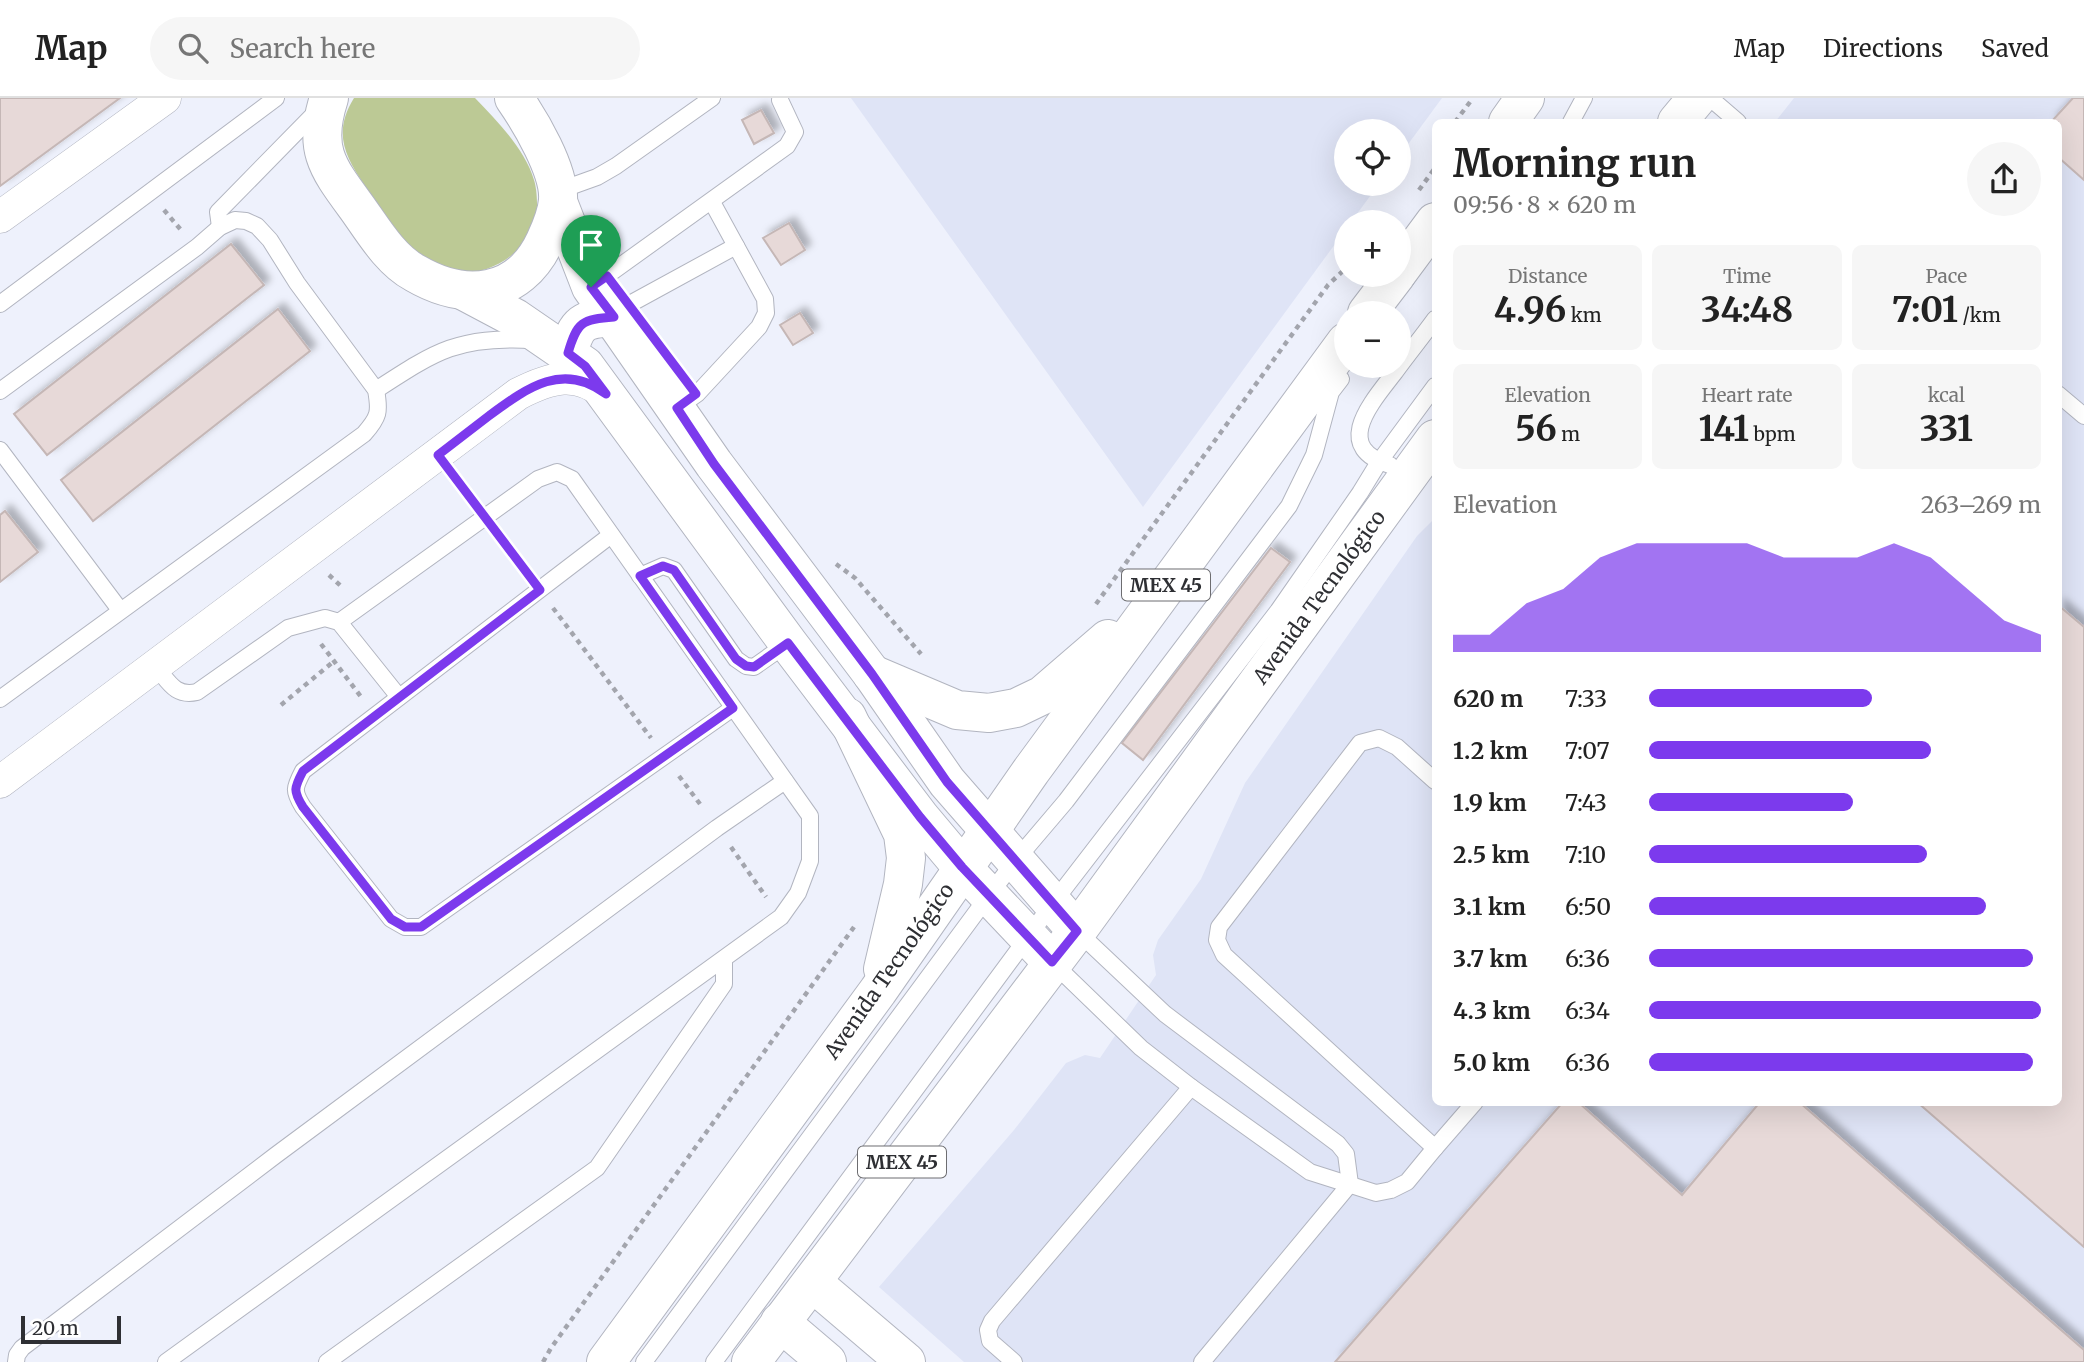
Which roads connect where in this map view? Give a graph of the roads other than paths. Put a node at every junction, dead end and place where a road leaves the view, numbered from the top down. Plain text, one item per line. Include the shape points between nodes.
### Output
1 (165, 98) edge
2 (276, 98) edge
3 (329, 98) edge
4 (514, 98) edge
5 (712, 98) edge
6 (1525, 98) edge
7 (1584, 98) edge
8 (1697, 98) edge
9 (1710, 98) edge
10 (780, 100) dead end
11 (1510, 119) edge
12 (1573, 119) edge
13 (1680, 119) edge
14 (1734, 119) edge
15 (558, 196) junction
16 (712, 202) junction
17 (0, 216) edge
18 (1432, 226) edge
19 (220, 227) junction
20 (736, 246) junction
21 (1411, 254) edge
22 (591, 287) junction
23 (466, 292) junction
24 (0, 304) edge
25 (614, 317) junction
26 (1432, 323) edge
27 (568, 353) junction
28 (1334, 358) edge
29 (1342, 378) edge
30 (376, 390) junction
31 (0, 391) edge
32 (1432, 392) edge
33 (606, 394) junction
34 (2062, 397) edge
35 (677, 408) junction
36 (2084, 416) edge
37 (1432, 441) edge
38 (0, 450) edge
39 (1395, 467) junction
40 (611, 535) junction
41 (640, 576) junction
42 (1156, 600) junction
43 (120, 610) junction
44 (339, 622) junction
45 (788, 643) junction
46 (156, 667) junction
47 (872, 674) junction
48 (399, 697) junction
49 (0, 699) edge
50 (733, 708) junction
51 (846, 717) junction
52 (1432, 778) edge
53 (785, 781) junction
54 (0, 782) edge
55 (988, 830) junction
56 (1015, 861) junction
57 (962, 867) junction
58 (989, 895) junction
59 (1065, 917) junction
60 (1040, 950) junction
61 (724, 959) junction
62 (878, 991) junction
63 (1191, 1087) junction
64 (1472, 1106) edge
65 (1435, 1148) junction
66 (1350, 1184) junction
67 (813, 1282) junction
68 (780, 1322) junction
69 (16, 1362) edge
70 (166, 1362) edge
71 (327, 1362) edge
72 (606, 1362) edge
73 (644, 1362) edge
74 (714, 1362) edge
75 (751, 1362) edge
76 (827, 1362) edge
77 (906, 1362) edge
78 (1014, 1362) edge
79 (1202, 1362) edge

1 - 17 street
2 - 24 lane
3 - 19 lane via 218,212
3 - 23 main road via 321,136 336,180 392,254 413,272
4 - 15 main road via 542,147
5 - 15 lane via 616,166
6 - 11 main road
7 - 12 lane
8 - 13 main road
9 - 14 lane
10 - 16 lane via 795,132 793,138
15 - 22 main road
15 - 23 main road via 539,254 520,276 497,287
16 - 20 lane
16 - 22 lane
18 - 21 main road
19 - 30 lane via 235,220 257,226
19 - 31 lane
20 - 25 lane
20 - 35 lane via 765,299 766,313 759,327
22 - 25 main road
23 - 27 main road
25 - 27 main road via 591,318 580,324
25 - 35 main road
26 - 39 lane via 1360,423 1359,441 1367,453
27 - 30 lane via 534,340 470,342 429,356
27 - 33 main road via 585,366
28 - 42 main road, Avenida Tecnológico / MEX 45
29 - 56 lane via 1331,392 1314,455 1289,506 1066,801
30 - 43 lane via 376,420 364,434
32 - 39 lane
33 - 45 main road
33 - 46 street via 579,379 541,382 518,394
34 - 36 lane
35 - 47 main road
37 - 39 main road, Avenida Tecnológico / MEX 45
38 - 43 lane
39 - 59 main road, Avenida Tecnológico / MEX 45
40 - 41 lane
40 - 44 lane via 572,479 557,472 538,479
40 - 48 lane
41 - 45 lane via 663,566 674,570 736,659 746,666 754,667
41 - 50 lane
42 - 47 main road via 1043,695 1016,708 989,713 957,710
42 - 55 main road, Avenida Tecnológico / MEX 45
43 - 49 lane
44 - 46 lane via 324,618 288,628 197,692 178,692
44 - 48 lane
45 - 51 main road
46 - 54 street
47 - 55 main road via 947,782
48 - 50 lane via 303,771 295,786 303,807 341,856 391,919 405,927 421,927
50 - 53 lane
51 - 57 main road
51 - 62 main road via 903,834 903,884
52 - 65 lane via 1397,747 1379,738 1360,743 1249,885 1219,927 1217,940 1224,955
53 - 61 lane via 810,816 810,861 798,892 781,917
53 - 69 lane via 276,1155 33,1339
55 - 56 main road
55 - 57 main road, Avenida Tecnológico / MEX 45
56 - 58 lane
56 - 59 main road
57 - 58 main road
57 - 62 main road, Avenida Tecnológico / MEX 45
58 - 60 main road
58 - 73 lane
59 - 60 main road, Avenida Tecnológico / MEX 45
59 - 66 lane via 1165,1014 1338,1144 1346,1154
60 - 63 lane via 1141,1048
60 - 67 main road, Avenida Tecnológico / MEX 45
60 - 74 lane
61 - 70 lane
61 - 71 lane via 724,984 597,1168
62 - 72 main road, Avenida Tecnológico / MEX 45
63 - 66 lane via 1310,1172
63 - 78 lane via 992,1321 990,1341
64 - 65 lane
65 - 66 lane via 1407,1182 1391,1190 1376,1192
66 - 79 lane
67 - 68 main road, Avenida Tecnológico / MEX 45
67 - 77 main road
68 - 75 main road, Avenida Tecnológico / MEX 45
68 - 76 main road

